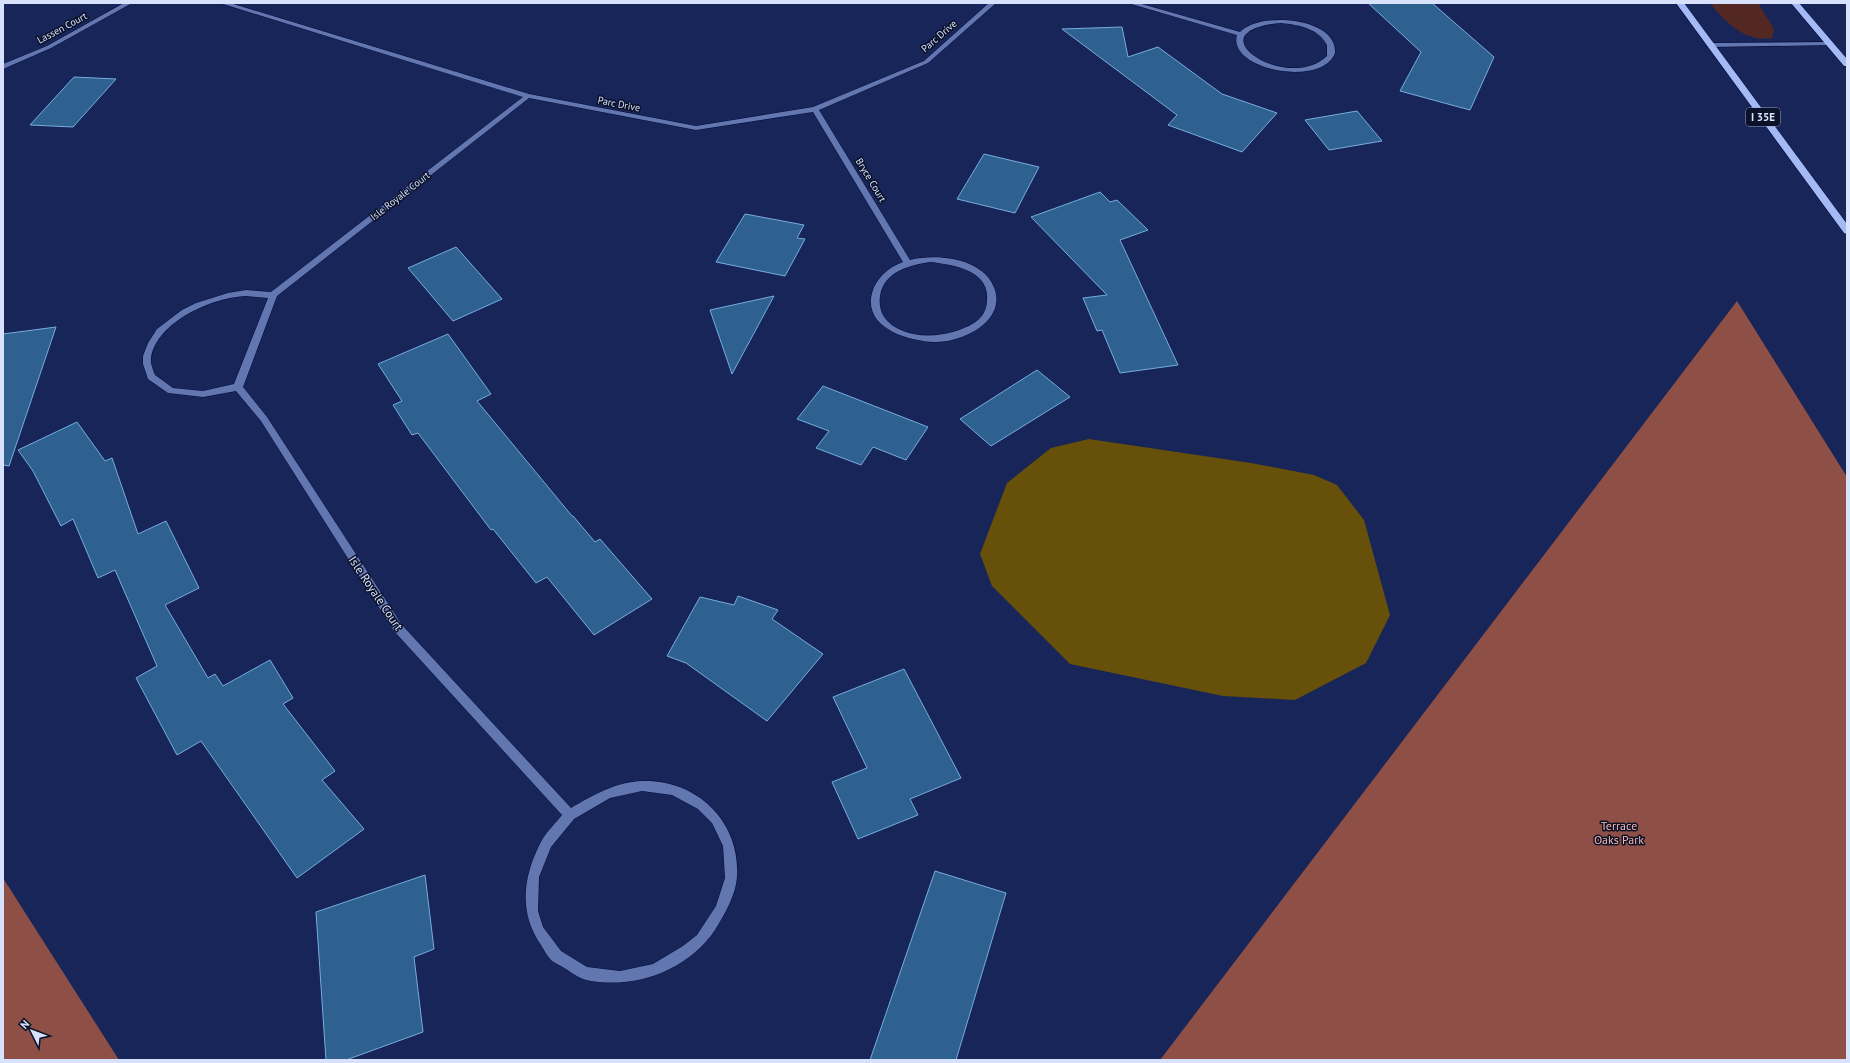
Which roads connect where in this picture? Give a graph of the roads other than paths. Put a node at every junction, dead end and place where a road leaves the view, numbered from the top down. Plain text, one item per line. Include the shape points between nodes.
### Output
1 (129, 3) edge
2 (223, 3) edge
3 (993, 3) edge
4 (1131, 3) edge
5 (1680, 3) edge
6 (1795, 3) edge
7 (1241, 34) junction
8 (1830, 44) junction
9 (1710, 45) junction
10 (1847, 64) edge
11 (3, 67) edge
12 (528, 96) junction
13 (815, 109) junction
14 (1847, 231) edge
15 (908, 263) junction
16 (273, 295) junction
17 (238, 387) junction
18 (570, 816) junction

1 - 11 street, Lassen Court via 49,47
2 - 12 street, Parc Drive
3 - 13 street, Parc Drive via 926,62
4 - 7 street
5 - 9 highway, I 35E
6 - 8 highway
7 - 7 street via 1239,43 1244,52 1256,61 1272,67 1309,69 1323,64 1331,56 1332,46 1326,37 1299,23 1264,22 1250,26
8 - 9 street
8 - 10 highway
9 - 14 highway, I 35E
12 - 13 street, Parc Drive via 696,128
12 - 16 street, Isle Royale Court
13 - 15 street, Bryce Court
15 - 15 street via 890,272 878,284 874,300 878,315 892,328 912,336 936,339 959,335 978,325 990,312 993,296 986,281 972,269 953,261 930,259
16 - 17 street
16 - 17 street via 243,293 210,300 179,315 157,335 146,357 151,377 171,391 203,394
17 - 18 street, Isle Royale Court via 264,420 398,628
18 - 18 street via 547,844 533,876 532,911 538,930 556,956 585,973 620,977 655,970 688,951 701,939 721,910 730,878 729,846 716,819 702,804 674,790 642,786 608,793

